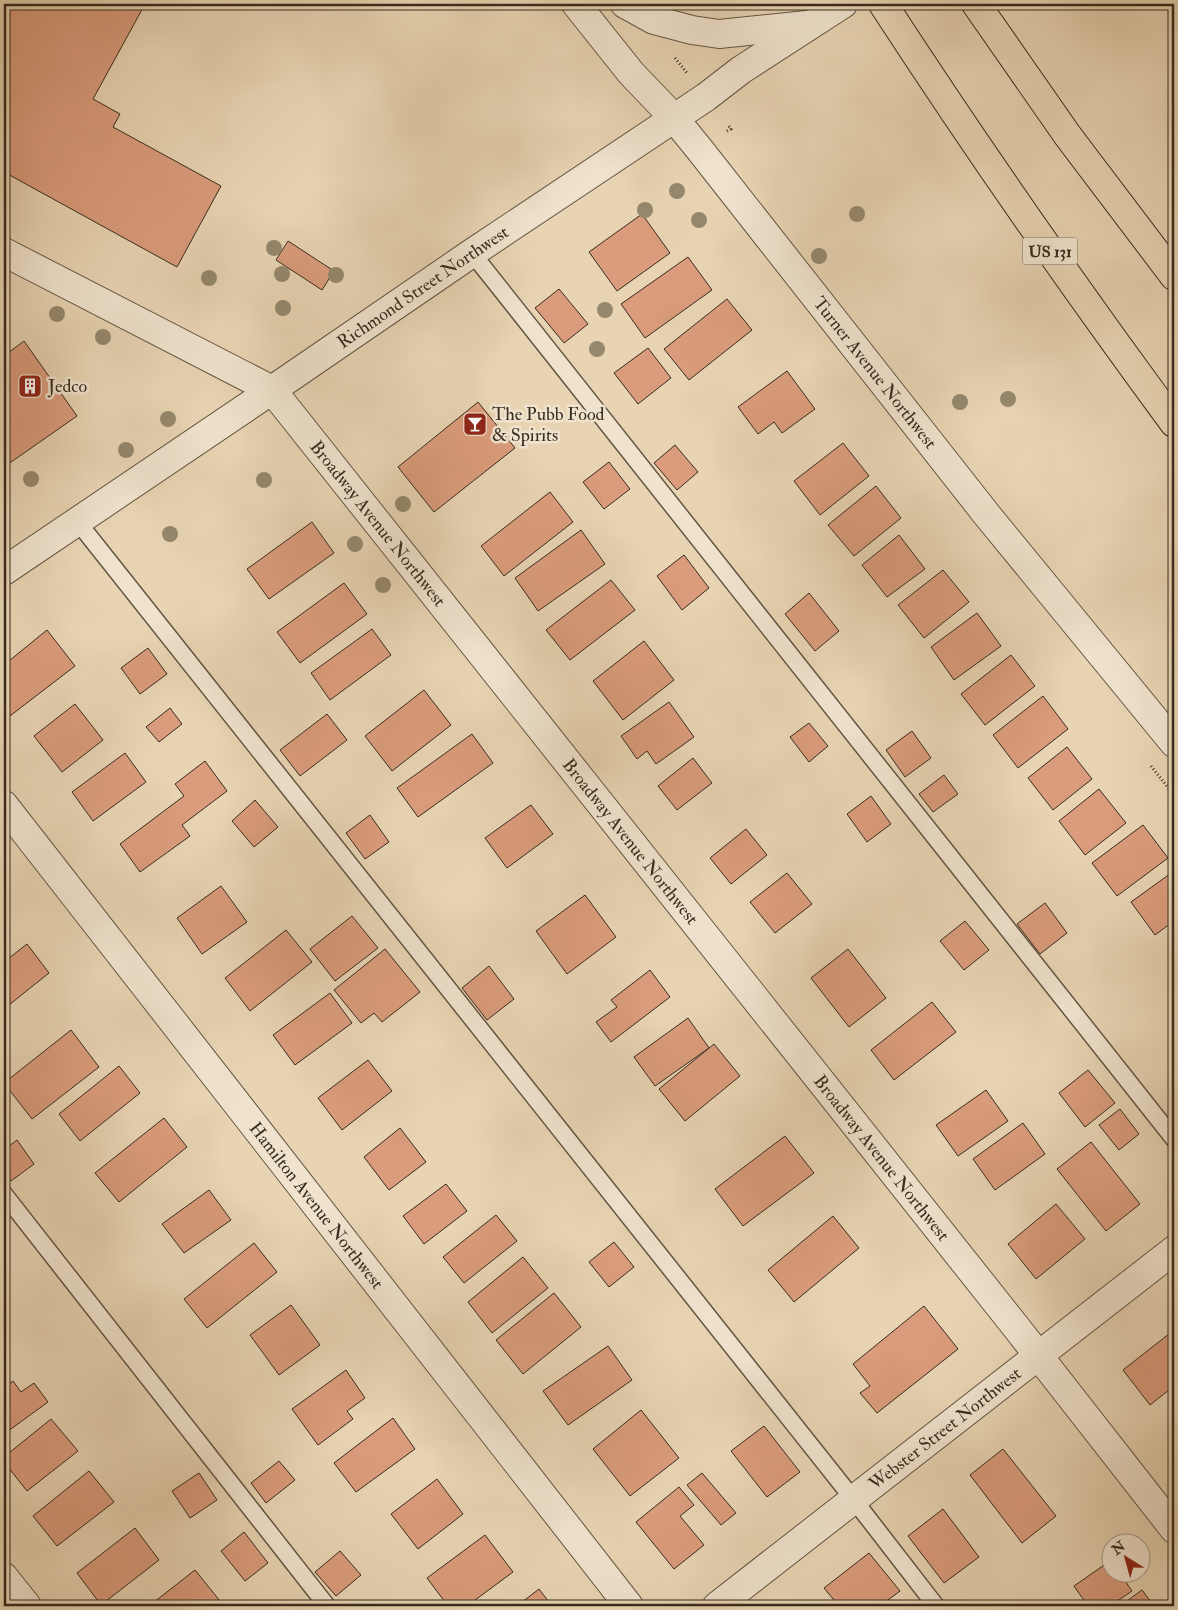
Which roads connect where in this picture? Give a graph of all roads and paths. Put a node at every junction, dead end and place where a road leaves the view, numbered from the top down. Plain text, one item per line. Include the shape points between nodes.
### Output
1 (576, 4) edge
2 (625, 4) edge
3 (843, 4) edge
4 (883, 4) edge
5 (976, 4) edge
6 (811, 25) junction
7 (672, 55) dead end
8 (689, 75) dead end
9 (674, 118) junction
10 (728, 125) dead end
11 (727, 131) dead end
12 (4, 252) edge
13 (472, 253) junction
14 (1174, 276) edge
15 (272, 390) junction
16 (1174, 423) edge
17 (77, 521) junction
18 (4, 572) edge
19 (1174, 743) edge
20 (4, 805) edge
21 (1174, 1139) edge
22 (4, 1194) edge
23 (1174, 1250) edge
24 (1039, 1356) junction
25 (854, 1500) junction
26 (1174, 1529) edge
27 (4, 1577) edge
28 (27, 1606) edge
29 (327, 1606) edge
30 (629, 1606) edge
31 (716, 1606) edge
32 (936, 1606) edge

1 - 9 street, Turner Avenue Northwest via 631,73
2 - 6 street via 654,20 719,34
3 - 6 street, Richmond Street Northwest
4 - 16 highway, US 131 via 1076,288
5 - 14 highway via 1068,136
6 - 9 street, Richmond Street Northwest
7 - 8 path
9 - 13 street, Richmond Street Northwest
9 - 19 street, Turner Avenue Northwest via 987,514
10 - 11 path via 732,128
12 - 15 street, Broadway Avenue Northwest
13 - 15 street, Richmond Street Northwest
13 - 21 lane
15 - 17 street, Richmond Street Northwest
15 - 24 street, Broadway Avenue Northwest
17 - 18 street, Richmond Street Northwest
17 - 25 lane
20 - 30 street, Hamilton Avenue Northwest
22 - 29 lane
23 - 24 street, Webster Street Northwest
24 - 25 street, Webster Street Northwest
24 - 26 street, Broadway Avenue Northwest
25 - 31 street, Webster Street Northwest
25 - 32 lane
27 - 28 street

